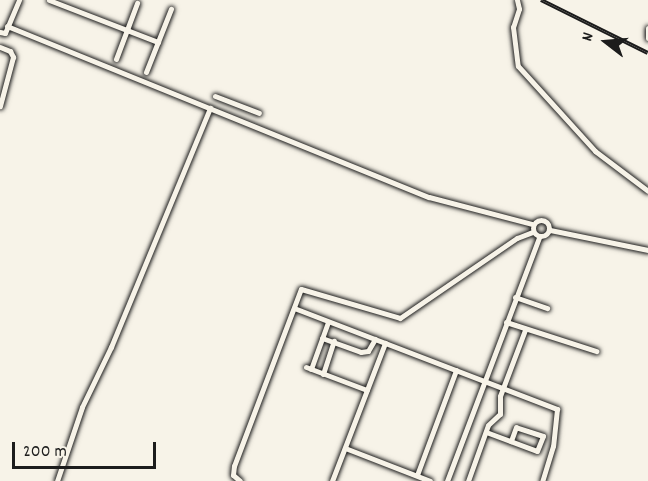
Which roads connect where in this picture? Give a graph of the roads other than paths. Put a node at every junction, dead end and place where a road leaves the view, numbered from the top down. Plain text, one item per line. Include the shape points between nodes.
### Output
1 (19, 0) edge
2 (49, 0) edge
3 (517, 0) edge
4 (137, 3) dead end
5 (171, 9) dead end
6 (7, 26) junction
7 (648, 28) edge
8 (127, 30) junction
9 (2, 33) edge
10 (648, 38) edge
11 (158, 42) junction
12 (0, 47) edge
13 (117, 59) dead end
14 (146, 72) dead end
15 (215, 96) dead end
16 (0, 106) edge
17 (210, 108) junction
18 (259, 113) dead end
19 (648, 191) edge
20 (532, 224) junction
21 (550, 230) junction
22 (533, 232) junction
23 (539, 237) junction
24 (648, 249) edge
25 (515, 297) junction
26 (294, 308) junction
27 (547, 308) dead end
28 (328, 322) junction
29 (506, 322) junction
30 (525, 330) junction
31 (322, 338) junction
32 (375, 339) junction
33 (334, 341) junction
34 (385, 343) junction
35 (596, 351) dead end
36 (456, 370) junction
37 (323, 374) junction
38 (485, 381) junction
39 (503, 389) junction
40 (367, 390) junction
41 (486, 432) junction
42 (511, 441) junction
43 (345, 448) junction
44 (417, 475) junction
45 (57, 481) edge
46 (240, 481) edge
47 (332, 481) edge
48 (430, 481) edge
49 (447, 481) edge
50 (468, 481) edge
51 (542, 481) edge

1 - 6 street
2 - 8 street
3 - 19 street via 519,9 513,27 518,66 595,151
4 - 8 street
5 - 11 street
6 - 9 street
6 - 17 street
7 - 10 street
8 - 11 street
8 - 13 street
9 - 12 street
11 - 14 street
12 - 16 street via 10,51 12,57
15 - 18 street
17 - 20 street via 429,196
17 - 45 street via 111,347 82,407
20 - 21 street via 543,220
20 - 22 street
21 - 23 street via 545,237
21 - 24 street
22 - 23 street
22 - 26 street via 517,238 404,316 305,288 299,291
23 - 25 street
25 - 27 street
25 - 29 street
26 - 28 street
26 - 46 street via 234,466 233,475
28 - 31 street
28 - 32 street
29 - 30 street
29 - 38 street
30 - 35 street
30 - 39 street
31 - 33 street
31 - 37 street via 308,368
32 - 33 street via 365,352
32 - 34 street
33 - 37 street
34 - 36 street
34 - 40 street
36 - 38 street
36 - 44 street
37 - 40 street
38 - 39 street
38 - 49 street
39 - 41 street via 500,414
39 - 51 street via 557,409 553,446
40 - 43 street
41 - 42 street
41 - 50 street
42 - 42 street via 537,451 543,436 516,427
43 - 44 street
43 - 47 street
44 - 48 street

